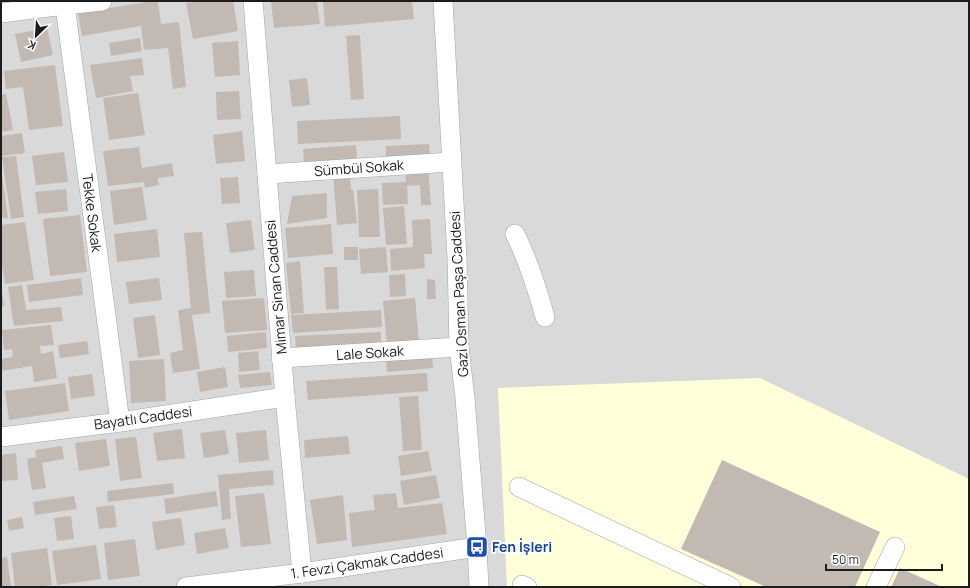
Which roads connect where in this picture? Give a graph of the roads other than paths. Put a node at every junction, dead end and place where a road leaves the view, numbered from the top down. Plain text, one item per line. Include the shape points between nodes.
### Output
1 (102, 1) edge
2 (253, 1) edge
3 (443, 1) edge
4 (65, 5) junction
5 (1, 14) edge
6 (452, 162) junction
7 (267, 174) junction
8 (515, 234) dead end
9 (545, 318) dead end
10 (459, 347) junction
11 (281, 358) junction
12 (285, 397) junction
13 (120, 422) junction
14 (1, 437) edge
15 (519, 487) dead end
16 (477, 547) junction
17 (895, 547) dead end
18 (302, 573) junction
19 (704, 581) edge
20 (208, 586) edge
21 (186, 587) edge
22 (479, 587) edge
23 (731, 587) edge
24 (876, 587) edge

1 - 4 street
2 - 7 street, Mimar Sinan Caddesi
3 - 6 street, Gazi Osman Paşa Caddesi
4 - 5 street
4 - 13 street, Tekke Sokak
6 - 7 street, Sümbül Sokak
6 - 10 street, Gazi Osman Paşa Caddesi
7 - 11 street, Mimar Sinan Caddesi
8 - 9 street via 524,251
10 - 11 street, Lale Sokak
10 - 16 street, Gazi Osman Paşa Caddesi
11 - 12 street, Mimar Sinan Caddesi
12 - 13 street, Bayatlı Caddesi
12 - 18 street, Mimar Sinan Caddesi
13 - 14 street, Bayatlı Caddesi
15 - 19 street
16 - 18 street, 1. Fevzi Çakmak Caddesi
16 - 22 street, Gazi Osman Paşa Caddesi
17 - 24 street
18 - 20 street, 1. Fevzi Çakmak Caddesi
19 - 23 street
20 - 21 street, 1. Fevzi Çakmak Caddesi

